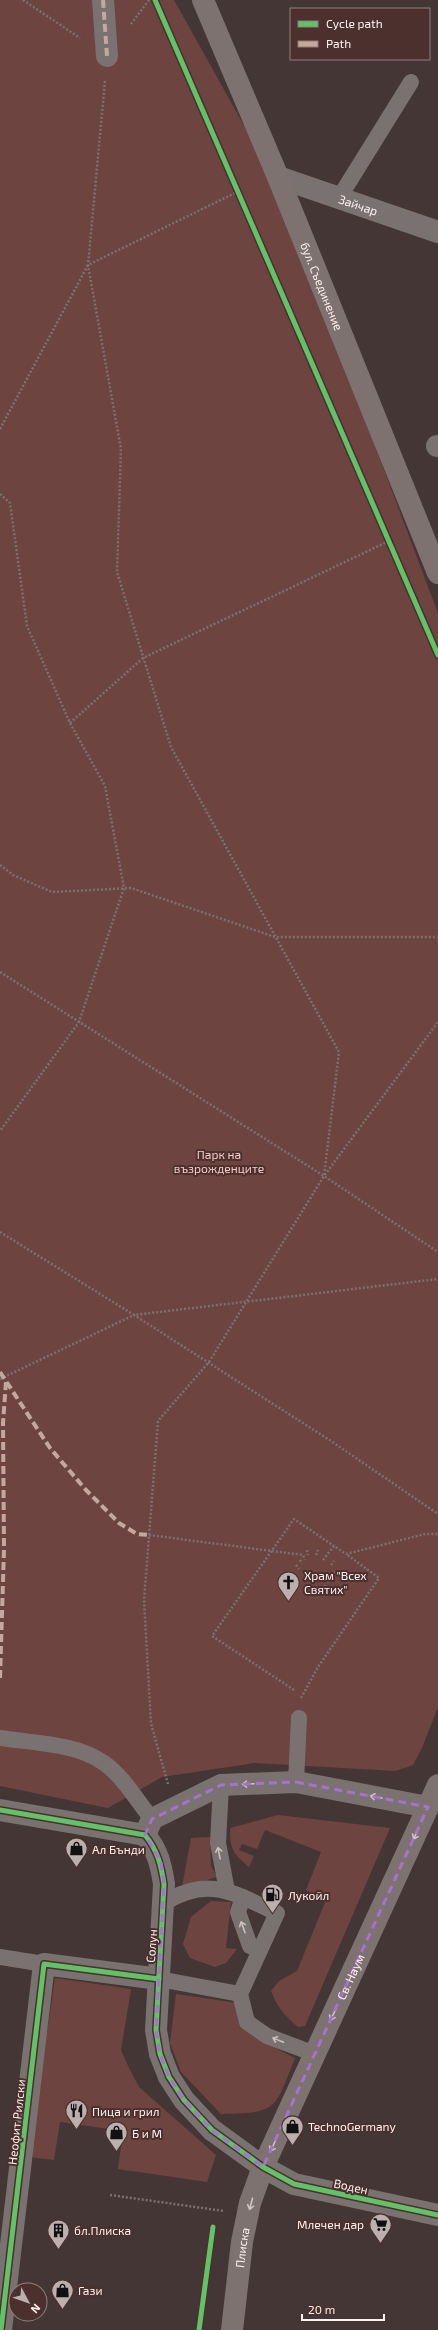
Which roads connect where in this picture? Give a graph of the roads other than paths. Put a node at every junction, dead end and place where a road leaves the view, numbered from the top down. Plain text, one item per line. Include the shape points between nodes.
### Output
1 (103, 0) edge
2 (203, 0) edge
3 (107, 56) road end
4 (410, 82) dead end
5 (278, 177) junction
6 (339, 198) junction
7 (438, 232) edge
8 (438, 573) edge
9 (299, 1718) road end
10 (0, 1738) edge
11 (296, 1782) junction
12 (221, 1785) junction
13 (438, 1786) edge
14 (428, 1807) junction
15 (0, 1810) edge
16 (148, 1827) junction
17 (227, 1891) junction
18 (243, 1898) junction
19 (164, 1903) junction
20 (260, 1950) junction
21 (0, 1957) edge
22 (44, 1964) junction
23 (159, 1979) junction
24 (240, 1994) junction
25 (315, 2054) junction
26 (263, 2167) junction
27 (438, 2216) edge
28 (5, 2260) edge
29 (1, 2330) edge
30 (232, 2330) edge

1 - 3 street
2 - 5 main road, бул. Съединение
4 - 6 lane
5 - 6 street, Зайчар
5 - 8 main road, бул. Съединение
6 - 7 street, Зайчар
9 - 11 lane
10 - 16 lane via 63,1747 88,1754 110,1768
11 -> 12 street
14 -> 11 street
12 - 16 street via 175,1806
17 -> 12 lane via 218,1843
13 - 14 main road, Св. Наум
14 -> 25 main road, Св. Наум
15 - 16 street
16 - 19 street, Солун via 161,1862
17 - 18 lane
17 - 19 lane via 199,1887 182,1892
20 -> 18 lane via 250,1946 238,1912
18 - 20 lane via 277,1913
19 - 23 street, Солун
20 - 24 lane
21 - 22 lane
22 - 23 street
22 - 28 street, Неофит Рилски
23 - 24 lane
23 - 26 street, Солун via 156,2030 160,2054 169,2077 184,2100 212,2130
25 -> 24 lane via 267,2036 247,2022
25 -> 26 main road, Св. Наум
26 - 27 street, Воден via 294,2184
26 -> 30 main road, Плиска via 242,2242
28 - 29 street, Неофит Рилски

